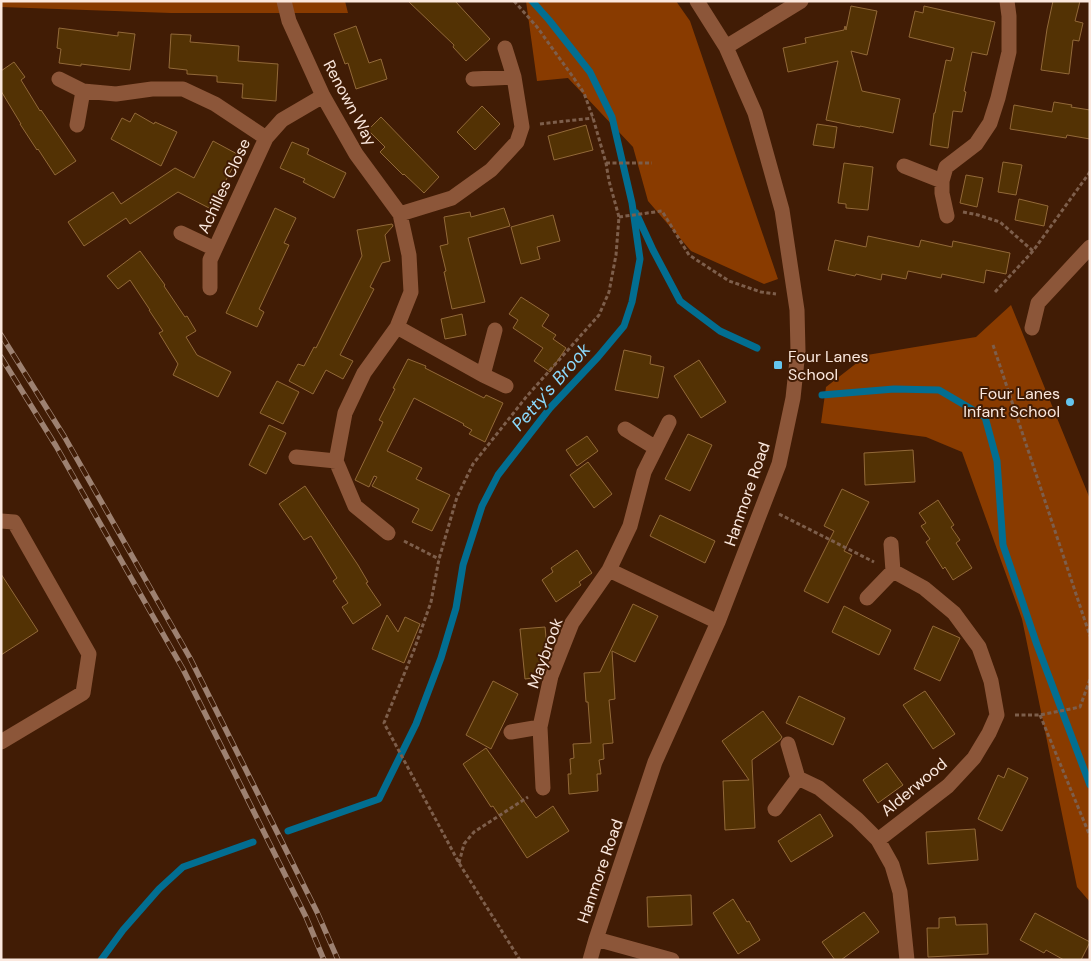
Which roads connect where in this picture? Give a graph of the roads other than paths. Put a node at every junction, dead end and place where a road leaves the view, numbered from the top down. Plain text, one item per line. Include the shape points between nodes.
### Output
1 (284, 1) edge
2 (698, 1) edge
3 (801, 1) edge
4 (1007, 1) edge
5 (726, 47) junction
6 (505, 48) dead end
7 (514, 77) junction
8 (473, 79) dead end
9 (59, 80) dead end
10 (83, 91) junction
11 (323, 96) junction
12 (77, 125) dead end
13 (266, 138) junction
14 (904, 166) dead end
15 (942, 181) junction
16 (946, 212) road end
17 (400, 214) junction
18 (182, 233) dead end
19 (1090, 247) edge
20 (215, 249) junction
21 (210, 288) dead end
22 (397, 327) junction
23 (1032, 328) dead end
24 (495, 330) dead end
25 (483, 375) junction
26 (506, 386) dead end
27 (669, 422) dead end
28 (625, 429) dead end
29 (656, 448) junction
30 (296, 457) dead end
31 (336, 461) junction
32 (1, 521) edge
33 (388, 533) road end
34 (891, 544) dead end
35 (609, 570) junction
36 (892, 571) junction
37 (867, 598) dead end
38 (718, 622) junction
39 (540, 726) junction
40 (511, 732) dead end
41 (1, 742) edge
42 (788, 744) dead end
43 (798, 778) junction
44 (543, 788) road end
45 (775, 809) dead end
46 (878, 840) junction
47 (596, 939) junction
48 (590, 960) edge
49 (672, 960) edge
50 (907, 960) edge

1 - 11 street, Renown Way via 289,21
2 - 5 street, Hanmore Road
3 - 5 street
4 - 15 street via 1009,52 990,123 976,144 946,167
5 - 38 street, Hanmore Road via 755,113 782,210 797,310 798,351 793,398 778,464
6 - 7 street
7 - 8 street
7 - 17 street via 522,127 516,142 491,170 452,198
9 - 10 street, Achilles Close
10 - 12 street
10 - 13 street, Achilles Close via 116,94 183,89 215,104
11 - 13 street, Achilles Close via 282,120
11 - 17 street, Renown Way via 356,154
13 - 20 street, Achilles Close
14 - 15 street
15 - 16 street
17 - 22 street, Renown Way via 409,255 411,292
18 - 20 street, Achilles Close
19 - 23 street via 1038,303
20 - 21 street, Achilles Close via 210,260
22 - 25 street
22 - 31 street, Renown Way via 360,381 345,414
24 - 25 street
25 - 26 street
27 - 29 street, Maybrook
28 - 29 street
29 - 35 street, Maybrook via 644,472 630,526
30 - 31 street
31 - 33 street via 355,506
32 - 41 street via 14,522 89,654 83,693
34 - 36 street
35 - 38 street
35 - 39 street, Maybrook via 572,623 551,676
36 - 37 street
36 - 46 street, Alderwood via 924,588 954,613 979,647 991,681 997,715 974,758 948,786
38 - 47 street, Hanmore Road via 655,762
39 - 40 street
39 - 44 street, Maybrook
42 - 43 street
43 - 45 street
43 - 46 street via 819,788
46 - 50 street via 892,865 900,892
47 - 48 street, Hanmore Road
47 - 49 street

